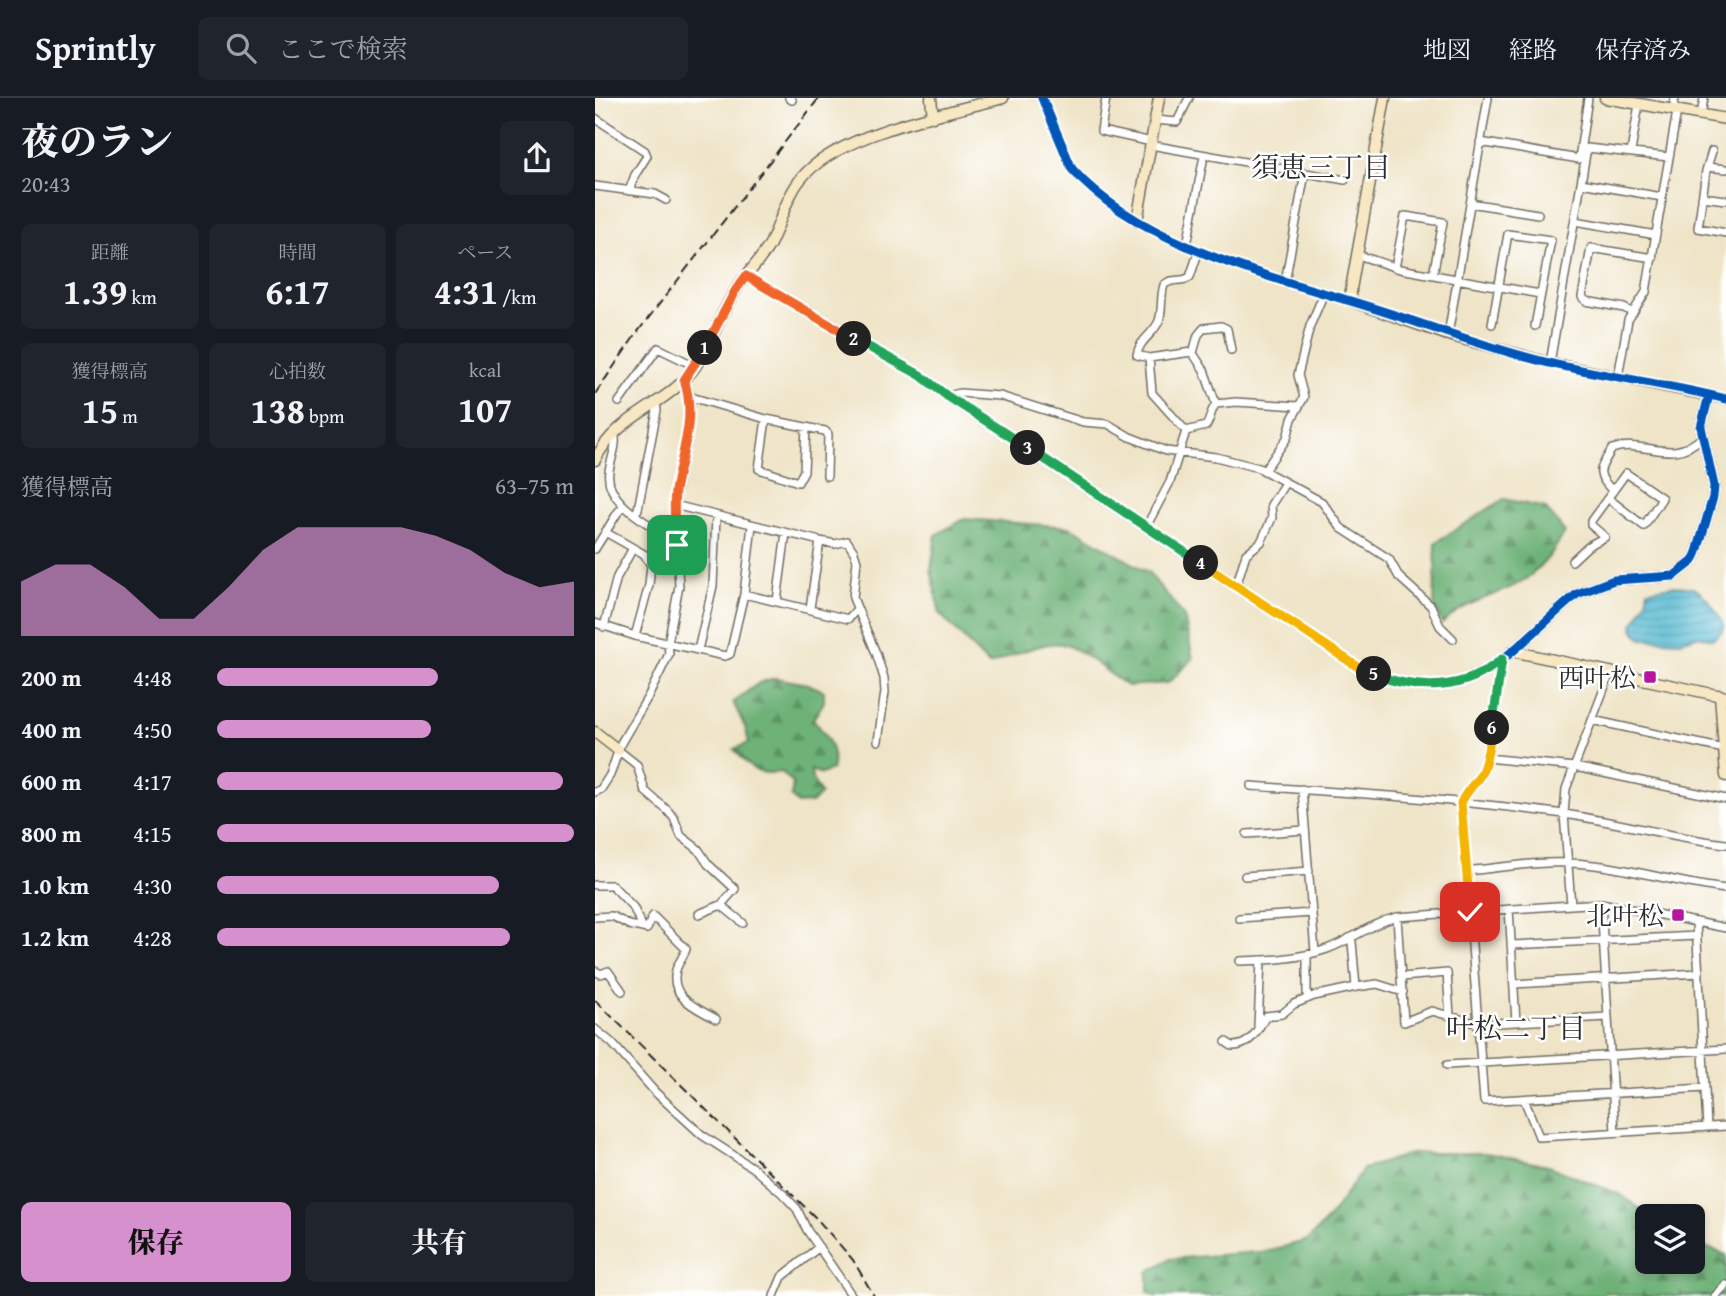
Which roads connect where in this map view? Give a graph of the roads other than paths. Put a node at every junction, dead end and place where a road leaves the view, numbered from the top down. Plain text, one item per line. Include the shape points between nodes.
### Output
1 (931, 98) edge
2 (1003, 98) edge
3 (1042, 98) edge
4 (1106, 98) edge
5 (1159, 98) edge
6 (1189, 98) edge
7 (1385, 98) edge
8 (1487, 98) edge
9 (1588, 98) edge
10 (1605, 98) edge
11 (1675, 98) edge
12 (1704, 98) edge
13 (1639, 104) junction
14 (1675, 111) junction
15 (1701, 115) junction
16 (933, 117) junction
17 (595, 118) edge
18 (1726, 119) edge
19 (1156, 120) junction
20 (1480, 142) junction
21 (1151, 143) junction
22 (1712, 151) dead end
23 (1631, 152) junction
24 (1669, 157) junction
25 (1203, 161) dead end
26 (1707, 167) junction
27 (1726, 169) edge
28 (1305, 173) junction
29 (1345, 180) dead end
30 (1581, 183) junction
31 (595, 186) edge
32 (629, 191) junction
33 (1662, 197) junction
34 (1702, 197) junction
35 (666, 200) dead end
36 (1726, 200) edge
37 (1470, 203) junction
38 (1538, 214) dead end
39 (1137, 221) junction
40 (1575, 221) junction
41 (1726, 233) edge
42 (1656, 235) junction
43 (1187, 244) junction
44 (1199, 250) junction
45 (1358, 255) junction
46 (1653, 258) junction
47 (1395, 268) junction
48 (1433, 275) junction
49 (746, 276) junction
50 (1457, 279) junction
51 (1285, 282) junction
52 (1498, 287) junction
53 (1324, 293) junction
54 (1541, 294) junction
55 (1351, 301) junction
56 (1633, 313) junction
57 (1492, 324) dead end
58 (1535, 326) dead end
59 (1448, 335) junction
60 (1231, 350) dead end
61 (1193, 353) junction
62 (1149, 358) junction
63 (1550, 363) junction
64 (695, 366) junction
65 (1618, 377) junction
66 (684, 380) junction
67 (1709, 395) junction
68 (947, 396) junction
69 (691, 397) junction
70 (1726, 399) edge
71 (656, 401) junction
72 (619, 402) dead end
73 (1216, 404) junction
74 (1155, 405) dead end
75 (1299, 407) junction
76 (1173, 417) junction
77 (766, 419) junction
78 (806, 428) junction
79 (1186, 431) junction
80 (614, 432) junction
81 (1702, 437) junction
82 (1178, 454) junction
83 (595, 460) edge
84 (1264, 471) junction
85 (827, 476) dead end
86 (1285, 483) junction
87 (1613, 491) junction
88 (1609, 499) junction
89 (624, 506) junction
90 (674, 506) junction
91 (635, 514) junction
92 (716, 516) junction
93 (753, 525) junction
94 (1146, 527) junction
95 (605, 532) junction
96 (786, 533) junction
97 (676, 536) junction
98 (820, 541) junction
99 (633, 548) junction
100 (595, 549) edge
101 (1571, 561) dead end
102 (1236, 586) junction
103 (744, 594) junction
104 (777, 601) junction
105 (810, 608) junction
106 (857, 609) junction
107 (595, 623) edge
108 (604, 627) junction
109 (635, 636) junction
110 (1453, 639) dead end
111 (668, 643) junction
112 (698, 650) junction
113 (1512, 650) junction
114 (1502, 659) junction
115 (1609, 673) junction
116 (1723, 696) edge
117 (1592, 720) junction
118 (595, 732) edge
119 (878, 741) dead end
120 (1724, 749) edge
121 (618, 750) junction
122 (1487, 758) junction
123 (1575, 767) junction
124 (1726, 776) edge
125 (1251, 786) dead end
126 (1302, 789) junction
127 (595, 792) edge
128 (1726, 799) edge
129 (1461, 803) junction
130 (1564, 814) junction
131 (1305, 830) junction
132 (1247, 834) dead end
133 (1726, 844) edge
134 (1568, 862) junction
135 (1466, 871) junction
136 (1309, 872) junction
137 (1245, 876) dead end
138 (595, 885) edge
139 (1726, 889) edge
140 (1601, 903) junction
141 (721, 905) junction
142 (1571, 905) junction
143 (1509, 909) junction
144 (1470, 912) junction
145 (1312, 913) junction
146 (699, 914) dead end
147 (595, 917) edge
148 (1397, 917) junction
149 (1239, 918) dead end
150 (1696, 922) junction
151 (743, 923) dead end
152 (643, 928) junction
153 (1726, 928) edge
154 (1696, 936) junction
155 (1349, 938) junction
156 (1604, 941) junction
157 (1511, 945) junction
158 (1315, 952) junction
159 (1307, 956) junction
160 (1261, 960) junction
161 (1240, 961) dead end
162 (595, 971) edge
163 (1699, 974) junction
164 (1402, 977) junction
165 (1606, 979) junction
166 (1514, 984) junction
167 (1356, 987) junction
168 (622, 991) dead end
169 (1403, 992) junction
170 (1307, 999) junction
171 (1450, 1016) junction
172 (1608, 1017) junction
173 (716, 1019) dead end
174 (1516, 1022) junction
175 (1478, 1024) junction
176 (595, 1028) edge
177 (1258, 1029) junction
178 (1226, 1042) dead end
179 (1726, 1049) edge
180 (1703, 1050) junction
181 (1610, 1055) junction
182 (1481, 1062) junction
183 (1447, 1065) dead end
184 (1705, 1088) junction
185 (1612, 1095) junction
186 (1524, 1099) junction
187 (1726, 1126) edge
188 (1707, 1127) junction
189 (1615, 1132) junction
190 (819, 1247) junction
191 (1726, 1285) edge
192 (774, 1296) edge
193 (852, 1296) edge
194 (1715, 1296) edge

1 - 16 street
2 - 16 street
3 - 39 street via 1072,169 1095,193
4 - 21 street via 1101,131
5 - 19 street
6 - 19 street via 1177,122
7 - 45 street
8 - 20 street
9 - 20 street via 1579,159
10 - 13 street
11 - 14 street
12 - 15 street
13 - 14 street
13 - 23 street
14 - 15 street
14 - 24 street
15 - 18 street
16 - 49 street via 867,137 806,173 768,248
17 - 32 street via 645,151 647,156
19 - 21 street
20 - 37 street
21 - 28 street
21 - 39 street
22 - 26 street
23 - 24 street
23 - 30 street via 1587,148
24 - 33 street
25 - 43 street
26 - 27 street
26 - 34 street
28 - 29 street
28 - 51 street
30 - 33 street
30 - 40 street
31 - 32 street
32 - 35 street
33 - 42 street
34 - 36 street
34 - 41 street via 1698,228
37 - 38 street
37 - 50 street
39 - 43 street
40 - 42 street
40 - 63 street
42 - 46 street
43 - 44 street
44 - 51 street
44 - 62 street via 1190,276 1164,285 1158,322 1137,352
45 - 47 street
45 - 55 street
46 - 56 street via 1646,292
46 - 56 street via 1591,248 1582,298
47 - 48 street
47 - 48 street via 1405,216 1443,222
48 - 50 street
49 - 64 street
49 - 68 street via 920,375
50 - 52 street
50 - 59 street
51 - 53 street
52 - 54 street
52 - 54 street via 1508,234 1551,240
52 - 57 street
53 - 55 street
53 - 75 street via 1300,369 1298,380 1304,397
54 - 58 street
55 - 59 street
56 - 65 street
59 - 63 street
60 - 61 street via 1227,329 1221,326 1204,328
61 - 62 street
61 - 73 street
62 - 76 street via 1152,393
63 - 65 street
64 - 66 street
64 - 72 street via 658,348
65 - 67 street
66 - 69 street
66 - 71 street
67 - 70 street
67 - 81 street
68 - 82 street via 1000,396 1083,422 1108,424
68 - 94 street
69 - 77 street
69 - 90 street
71 - 80 street
71 - 91 street
73 - 75 street
73 - 79 street via 1206,426
74 - 76 street
75 - 84 street via 1287,438
76 - 79 street
77 - 78 street
77 - 78 street via 759,469 798,482 804,471
78 - 85 street via 828,434
79 - 82 street
80 - 83 street
80 - 89 street via 608,480
81 - 87 street via 1685,450 1612,449 1600,474
81 - 113 street via 1714,486 1693,561 1674,576 1614,580 1587,589
82 - 84 street via 1216,457
82 - 94 street via 1170,482
84 - 86 street
86 - 102 street via 1271,505 1272,518 1261,542 1246,554
86 - 110 street via 1322,502 1341,528 1389,559 1399,578 1431,606 1440,626
87 - 88 street
87 - 88 street via 1626,473 1662,499 1644,526
88 - 101 street via 1591,522 1605,537
89 - 91 street
89 - 95 street
90 - 92 street
90 - 97 street
91 - 97 street via 666,536
92 - 93 street
92 - 112 street via 713,586
93 - 96 street
93 - 103 street
94 - 102 street
95 - 99 street
95 - 100 street
96 - 98 street
96 - 104 street
97 - 111 street via 679,586
98 - 105 street
98 - 106 street via 847,541 854,552 857,568 852,590
99 - 108 street via 617,577
99 - 109 street via 651,565
102 - 114 street via 1358,667 1399,682 1447,685 1485,673
103 - 104 street
103 - 112 street via 730,654
104 - 105 street
105 - 106 street via 848,619
106 - 119 street via 884,678
107 - 108 street
108 - 109 street
109 - 111 street
111 - 112 street
111 - 121 street via 669,654
113 - 114 street
113 - 115 street
114 - 122 street
115 - 116 street
115 - 117 street
116 - 120 street
117 - 120 street
117 - 123 street
118 - 121 street
120 - 124 street
121 - 127 street via 610,775
121 - 141 street via 637,765 645,791 674,818 681,836 735,888
122 - 123 street
122 - 129 street
123 - 128 street
123 - 130 street via 1566,789
125 - 126 street
126 - 129 street
126 - 131 street
129 - 130 street
129 - 135 street
130 - 133 street
130 - 134 street
131 - 132 street
131 - 136 street
134 - 135 street
134 - 139 street
134 - 142 street
135 - 144 street
136 - 137 street
136 - 145 street
138 - 152 street via 612,885 633,907
140 - 142 street
140 - 150 street
140 - 156 street
141 - 146 street
141 - 151 street
142 - 143 street
143 - 144 street
143 - 157 street
144 - 148 street
144 - 175 street
145 - 149 street
145 - 158 street
147 - 152 street via 612,916
148 - 155 street
148 - 164 street
150 - 153 street
150 - 154 street
152 - 173 street via 647,929 653,916 686,949 676,970 678,992 684,1001
154 - 156 street
154 - 163 street
155 - 158 street
155 - 167 street
156 - 157 street
156 - 165 street
157 - 166 street
158 - 159 street
159 - 160 street
159 - 170 street
160 - 161 street
160 - 177 street
162 - 168 street via 608,971
163 - 165 street
163 - 180 street
164 - 169 street
164 - 171 street via 1447,973
165 - 166 street
165 - 172 street
166 - 174 street
167 - 169 street via 1377,984
167 - 170 street
169 - 171 street via 1404,1022 1429,1012
170 - 177 street via 1282,1014 1266,1016
171 - 175 street
172 - 174 street
172 - 181 street
174 - 175 street
175 - 182 street
176 - 190 street via 702,1135 783,1194
177 - 178 street via 1243,1045
179 - 180 street
180 - 181 street
180 - 184 street
181 - 182 street
181 - 185 street
182 - 183 street
182 - 186 street via 1484,1101
184 - 185 street
184 - 188 street
185 - 186 street
185 - 189 street
186 - 189 street via 1539,1137
187 - 188 street
188 - 189 street
190 - 192 street via 782,1277
190 - 193 street
191 - 194 street

